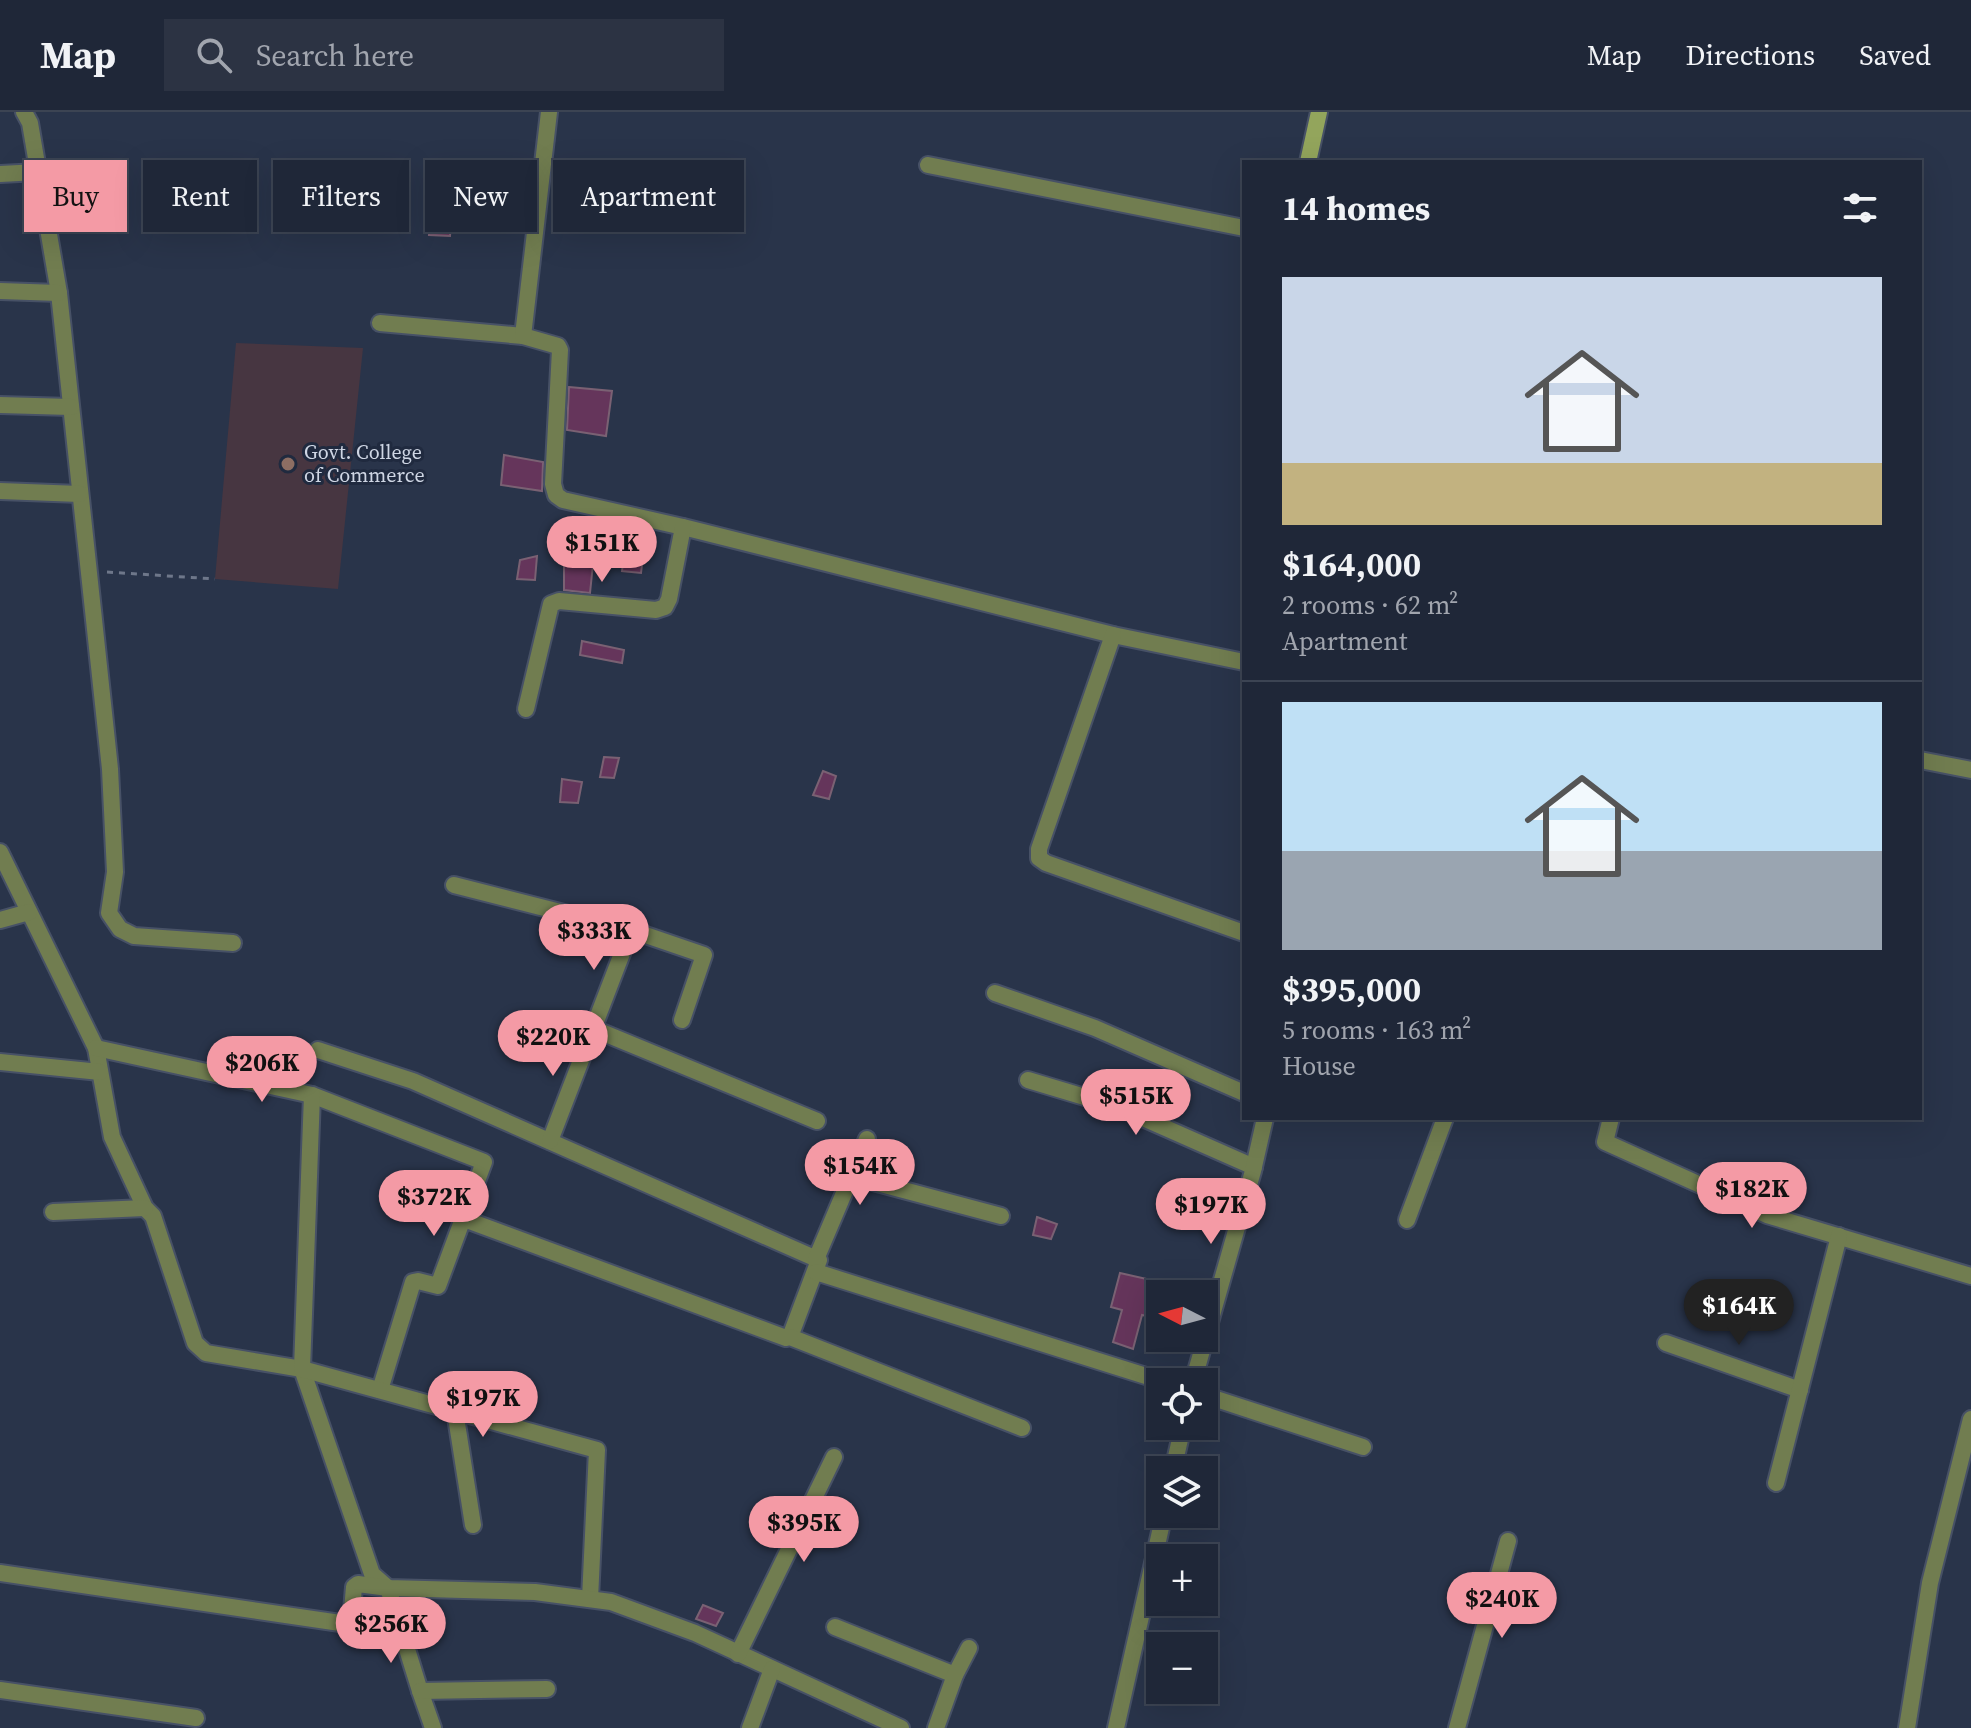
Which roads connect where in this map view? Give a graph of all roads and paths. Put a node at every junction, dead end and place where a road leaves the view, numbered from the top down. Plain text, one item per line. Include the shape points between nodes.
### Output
1 (24, 112) edge
2 (549, 112) edge
3 (1319, 112) edge
4 (36, 160) edge
5 (1308, 160) edge
6 (928, 165) dead end
7 (24, 173) edge
8 (0, 174) edge
9 (1242, 228) edge
10 (48, 232) edge
11 (0, 291) edge
12 (59, 293) junction
13 (380, 323) dead end
14 (523, 336) junction
15 (0, 405) edge
16 (71, 407) junction
17 (0, 491) edge
18 (80, 494) junction
19 (683, 527) junction
20 (88, 571) junction
21 (215, 579) dead end
22 (1113, 635) junction
23 (1242, 662) edge
24 (526, 709) dead end
25 (1922, 760) edge
26 (1971, 770) edge
27 (0, 852) edge
28 (454, 885) dead end
29 (29, 912) junction
30 (0, 920) edge
31 (631, 930) junction
32 (1242, 932) edge
33 (233, 943) dead end
34 (995, 993) dead end
35 (682, 1020) dead end
36 (594, 1029) junction
37 (96, 1048) junction
38 (318, 1050) dead end
39 (0, 1062) edge
40 (100, 1072) junction
41 (1028, 1080) dead end
42 (1242, 1092) edge
43 (312, 1095) junction
44 (1265, 1120) edge
45 (1444, 1120) edge
46 (1610, 1120) edge
47 (817, 1121) dead end
48 (867, 1139) dead end
49 (550, 1141) junction
50 (1254, 1167) junction
51 (851, 1176) junction
52 (145, 1208) junction
53 (53, 1212) dead end
54 (1001, 1216) dead end
55 (464, 1219) junction
56 (1407, 1220) dead end
57 (1839, 1236) junction
58 (816, 1265) junction
59 (1971, 1276) edge
60 (790, 1337) junction
61 (1666, 1343) dead end
62 (1197, 1368) edge
63 (302, 1369) junction
64 (1146, 1376) edge
65 (380, 1390) junction
66 (1800, 1390) junction
67 (1218, 1400) edge
68 (455, 1411) junction
69 (1971, 1419) edge
70 (1022, 1428) dead end
71 (1363, 1447) dead end
72 (834, 1457) dead end
73 (1776, 1483) dead end
74 (473, 1525) dead end
75 (1161, 1528) edge
76 (1508, 1541) dead end
77 (0, 1573) edge
78 (388, 1588) junction
79 (590, 1599) junction
80 (835, 1627) dead end
81 (969, 1648) dead end
82 (738, 1654) junction
83 (772, 1669) junction
84 (955, 1675) junction
85 (547, 1689) dead end
86 (0, 1690) edge
87 (420, 1691) junction
88 (196, 1718) dead end
89 (433, 1728) edge
90 (750, 1728) edge
91 (901, 1728) edge
92 (936, 1728) edge
93 (1116, 1728) edge
94 (1457, 1728) edge
95 (1907, 1728) edge

1 - 4 street
2 - 14 street
3 - 5 street
6 - 9 street
7 - 8 street
10 - 12 street
11 - 12 street
12 - 16 street
13 - 14 street
14 - 19 street via 560,350 556,495
15 - 16 street
16 - 18 street
17 - 18 street
18 - 20 street
19 - 22 street
19 - 24 street via 665,607 551,604
20 - 21 path
20 - 33 street via 110,769 115,872 109,913 120,929 134,936
22 - 23 street
22 - 32 street via 1039,858
25 - 26 street
27 - 29 street
28 - 31 street
29 - 30 street
29 - 37 street
31 - 35 street via 704,955
31 - 36 street
34 - 42 street via 1095,1028
36 - 47 street
36 - 49 street
37 - 40 street
37 - 43 street
38 - 49 street via 413,1081
39 - 40 street
40 - 52 street via 112,1137
41 - 50 street via 1118,1107
43 - 55 street via 484,1162
43 - 63 street
44 - 50 street
45 - 56 street
46 - 57 street via 1605,1142 1767,1215
48 - 51 street
49 - 58 street
50 - 62 street
51 - 54 street
51 - 58 street
52 - 53 street
52 - 63 street via 153,1216 199,1348
55 - 60 street
55 - 65 street via 438,1286 413,1282
57 - 59 street
57 - 66 street
58 - 60 street
58 - 64 street
60 - 70 street
61 - 66 street
63 - 65 street
63 - 78 street via 372,1574
65 - 68 street
66 - 73 street
67 - 71 street
68 - 74 street
68 - 79 street via 597,1450
69 - 95 street via 1930,1583
72 - 82 street
75 - 93 street
76 - 94 street
77 - 78 street via 347,1624 356,1585
78 - 79 street
78 - 87 street
79 - 82 street via 695,1633
80 - 84 street
81 - 84 street
82 - 83 street
83 - 90 street
83 - 91 street
84 - 92 street
85 - 87 street
86 - 88 street
87 - 89 street

